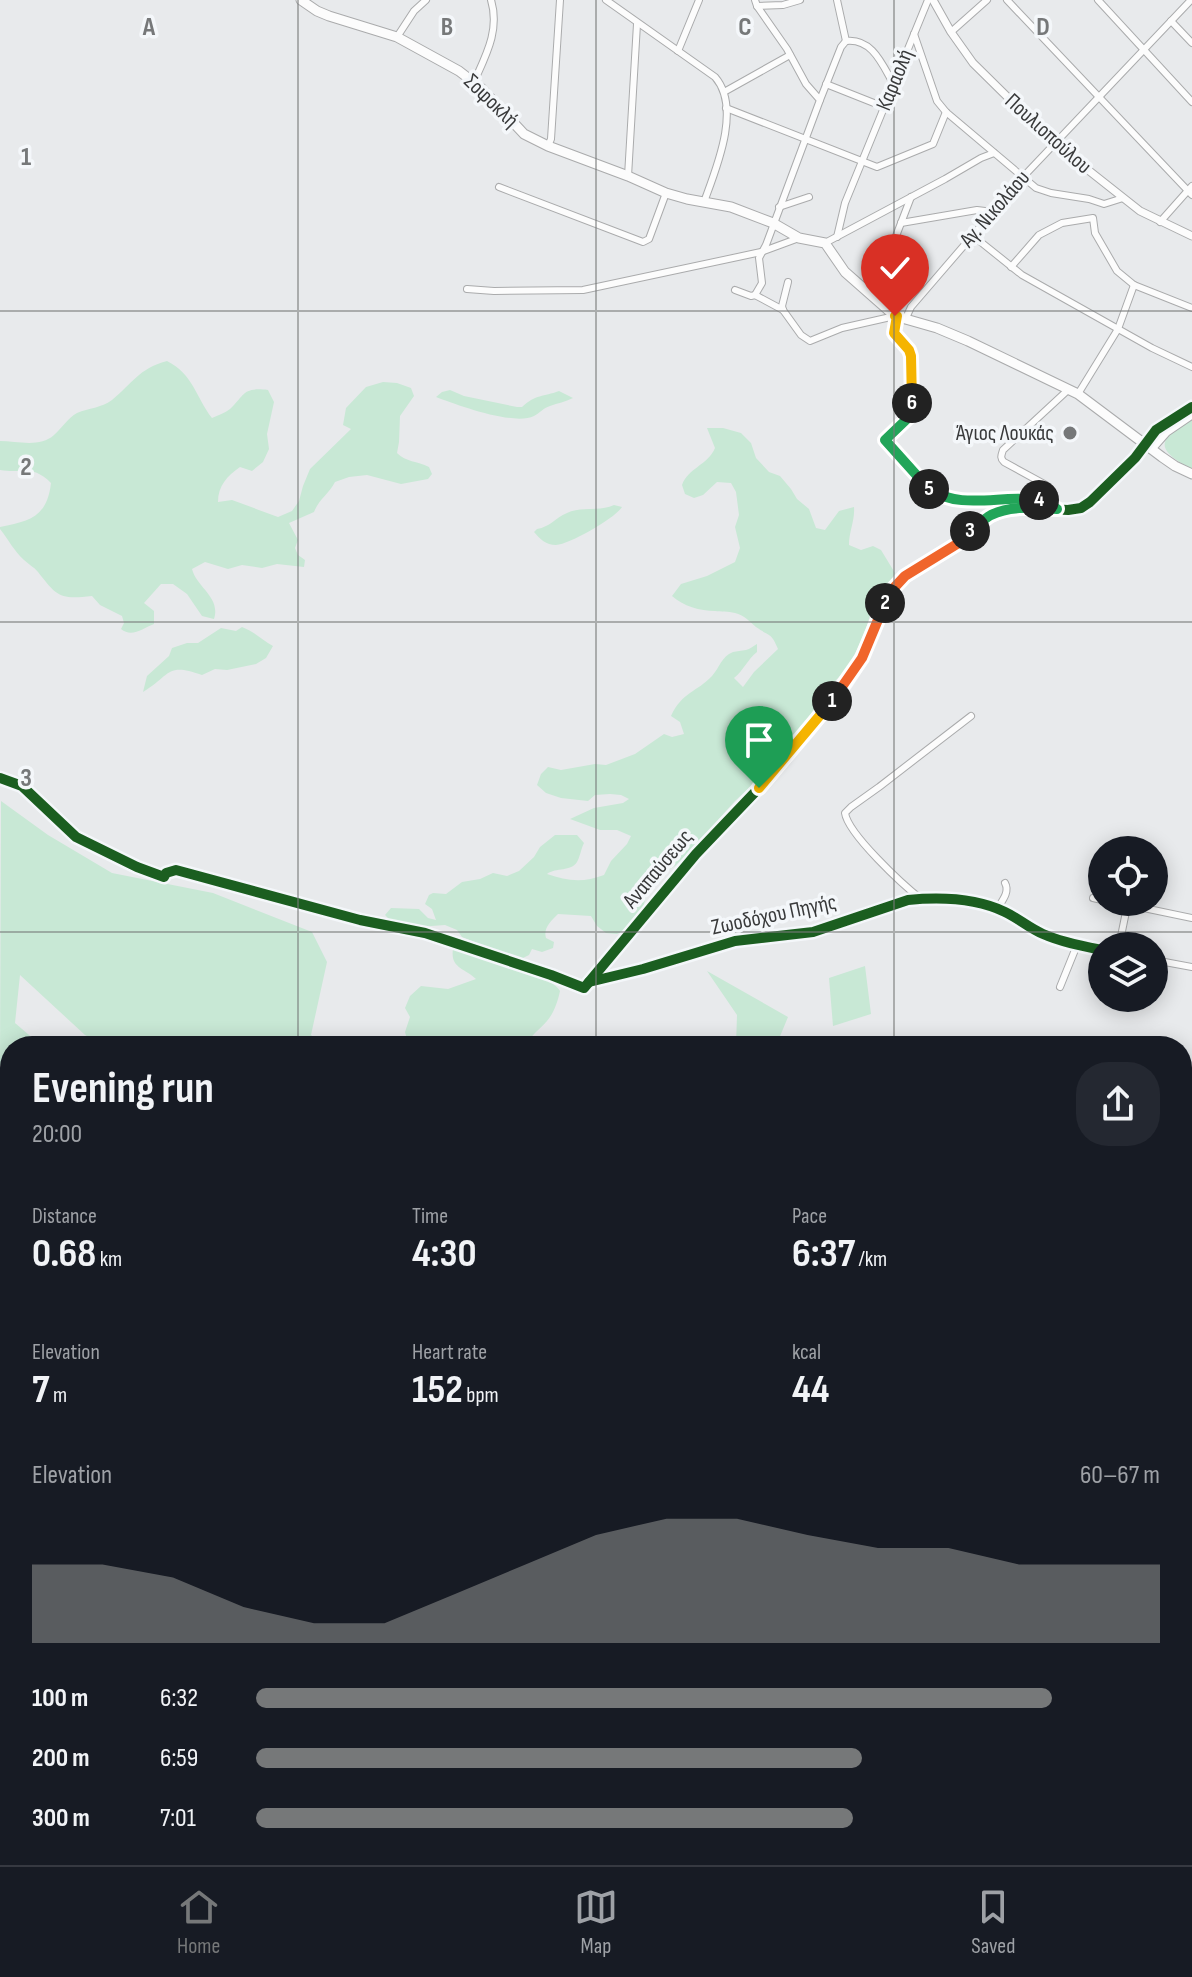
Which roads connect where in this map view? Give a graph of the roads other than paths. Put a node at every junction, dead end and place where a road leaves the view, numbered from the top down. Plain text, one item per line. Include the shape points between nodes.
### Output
1 (301, 0) edge
2 (409, 0) edge
3 (426, 0) edge
4 (491, 0) edge
5 (560, 0) edge
6 (606, 0) edge
7 (699, 0) edge
8 (800, 0) edge
9 (837, 0) edge
10 (930, 0) edge
11 (987, 0) edge
12 (1007, 0) edge
13 (1098, 0) edge
14 (1191, 0) edge
15 (756, 3) edge
16 (414, 11) junction
17 (1171, 21) junction
18 (637, 24) junction
19 (951, 32) junction
20 (914, 34) junction
21 (397, 37) junction
22 (846, 41) junction
23 (1192, 43) edge
24 (1143, 50) junction
25 (678, 51) junction
26 (790, 55) junction
27 (474, 82) junction
28 (894, 83) junction
29 (826, 84) junction
30 (724, 92) junction
31 (1099, 98) junction
32 (820, 100) junction
33 (1192, 102) edge
34 (884, 107) junction
35 (726, 108) junction
36 (946, 112) junction
37 (806, 138) junction
38 (1054, 143) junction
39 (548, 146) junction
40 (994, 153) junction
41 (862, 160) junction
42 (628, 176) junction
43 (1023, 177) junction
44 (499, 187) dead end
45 (1190, 190) edge
46 (666, 193) junction
47 (809, 197) dead end
48 (911, 197) junction
49 (1123, 198) junction
50 (704, 202) junction
51 (1104, 204) junction
52 (779, 207) junction
53 (993, 212) junction
54 (1093, 218) junction
55 (1160, 222) junction
56 (773, 223) junction
57 (901, 223) junction
58 (972, 235) junction
59 (1192, 236) edge
60 (837, 237) junction
61 (799, 238) junction
62 (825, 243) junction
63 (761, 252) junction
64 (888, 257) dead end
65 (1011, 267) junction
66 (788, 282) dead end
67 (1134, 285) junction
68 (467, 289) dead end
69 (735, 290) dead end
70 (745, 295) junction
71 (755, 295) junction
72 (742, 306) dead end
73 (1192, 308) edge
74 (783, 310) junction
75 (899, 317) junction
76 (1118, 329) junction
77 (1192, 367) edge
78 (1074, 391) junction
79 (1192, 407) edge
80 (1192, 415) edge
81 (1148, 446) junction
82 (1192, 474) edge
83 (1046, 485) dead end
84 (1057, 509) junction
85 (971, 716) dead end
86 (0, 778) edge
87 (1005, 883) dead end
88 (921, 899) junction
89 (997, 909) junction
90 (1168, 912) edge
91 (1192, 918) edge
92 (1077, 945) junction
93 (1088, 947) edge
94 (609, 958) junction
95 (1168, 963) edge
96 (1192, 967) edge
97 (616, 975) junction
98 (589, 982) junction
99 (1060, 987) dead end

1 - 21 main road, Σοφοκλή via 329,16
2 - 16 street
3 - 16 street
4 - 27 street via 494,30
5 - 39 street
6 - 18 street
7 - 25 street
8 - 15 street
9 - 22 street
10 - 19 street, Πουλιοπούλου
10 - 20 street, Καραολή
11 - 19 street
12 - 31 street
13 - 24 street
14 - 17 street, Αγ. Νικολάου
15 - 26 street
16 - 21 street
17 - 23 street
17 - 24 street, Αγ. Νικολάου
18 - 25 street
18 - 42 street
19 - 38 street, Πουλιοπούλου via 973,63
20 - 28 street, Καραολή
20 - 36 street via 937,101
21 - 27 main road, Σοφοκλή
22 - 28 street via 870,47
22 - 29 street
24 - 31 street, Αγ. Νικολάου
24 - 33 street
25 - 30 street via 715,77
26 - 30 street
26 - 32 street
27 - 39 main road, Σοφοκλή via 524,134
28 - 34 street, Καραολή
29 - 32 street
29 - 34 street
30 - 35 street
31 - 38 street, Αγ. Νικολάου
31 - 45 street
32 - 37 street
34 - 41 street, Καραολή
35 - 37 street
35 - 50 street via 724,148
36 - 40 street
36 - 41 street via 928,147 877,167
37 - 41 street
37 - 52 street
38 - 43 street, Αγ. Νικολάου
38 - 49 street, Πουλιοπούλου
39 - 42 main road, Σοφοκλή
40 - 43 street
40 - 48 street
41 - 60 street, Καραολή
42 - 46 main road, Σοφοκλή
43 - 51 street via 1042,191
43 - 53 street, Αγ. Νικολάου
44 - 46 street via 643,242 649,239
45 - 55 street
46 - 50 main road, Σοφοκλή
47 - 52 street
48 - 57 street
48 - 60 street
49 - 51 street
49 - 55 street, Πουλιοπούλου
50 - 56 main road, Σοφοκλή
51 - 54 street
52 - 56 street
53 - 57 street
53 - 58 street, Αγ. Νικολάου
54 - 65 street via 1062,223 1039,235
54 - 67 street via 1104,250
55 - 59 street, Πουλιοπούλου
56 - 61 main road, Σοφοκλή
56 - 63 street
57 - 64 street
58 - 65 street
58 - 75 street, Αγ. Νικολάου
60 - 62 street
61 - 62 main road, Σοφοκλή
61 - 63 street
62 - 75 main road via 845,272
63 - 68 street via 583,290
63 - 71 street via 762,283
65 - 76 street
66 - 74 street
67 - 73 street
67 - 76 street
69 - 70 street
70 - 71 street
70 - 72 street
71 - 74 street
74 - 75 street via 810,341 842,328
75 - 78 main road via 968,341
75 - 84 street via 894,333 911,356 912,407 909,417 885,440 924,485 940,495 972,501 1024,498
76 - 77 street
76 - 78 street
78 - 81 main road
78 - 83 street via 1001,455 1004,462
79 - 81 street via 1156,430
80 - 81 street
81 - 82 main road
81 - 84 street, Αναπαύσεως via 1090,502 1081,508
84 - 94 street, Αναπαύσεως via 1004,510 989,516 957,544 905,576 892,590 846,683
85 - 88 street via 845,813 879,861
86 - 98 street via 22,786 76,837 164,877 176,870 425,933 584,988
87 - 89 street via 1007,893
88 - 89 street, Ζωοδόχου Πηγής
88 - 97 street, Ζωοδόχου Πηγής via 813,932 735,941
89 - 92 street, Ζωοδόχου Πηγής
90 - 91 street
92 - 93 street, Ζωοδόχου Πηγής
92 - 99 street
94 - 97 street
94 - 98 street, Αναπαύσεως
95 - 96 street
97 - 98 street, Ζωοδόχου Πηγής

